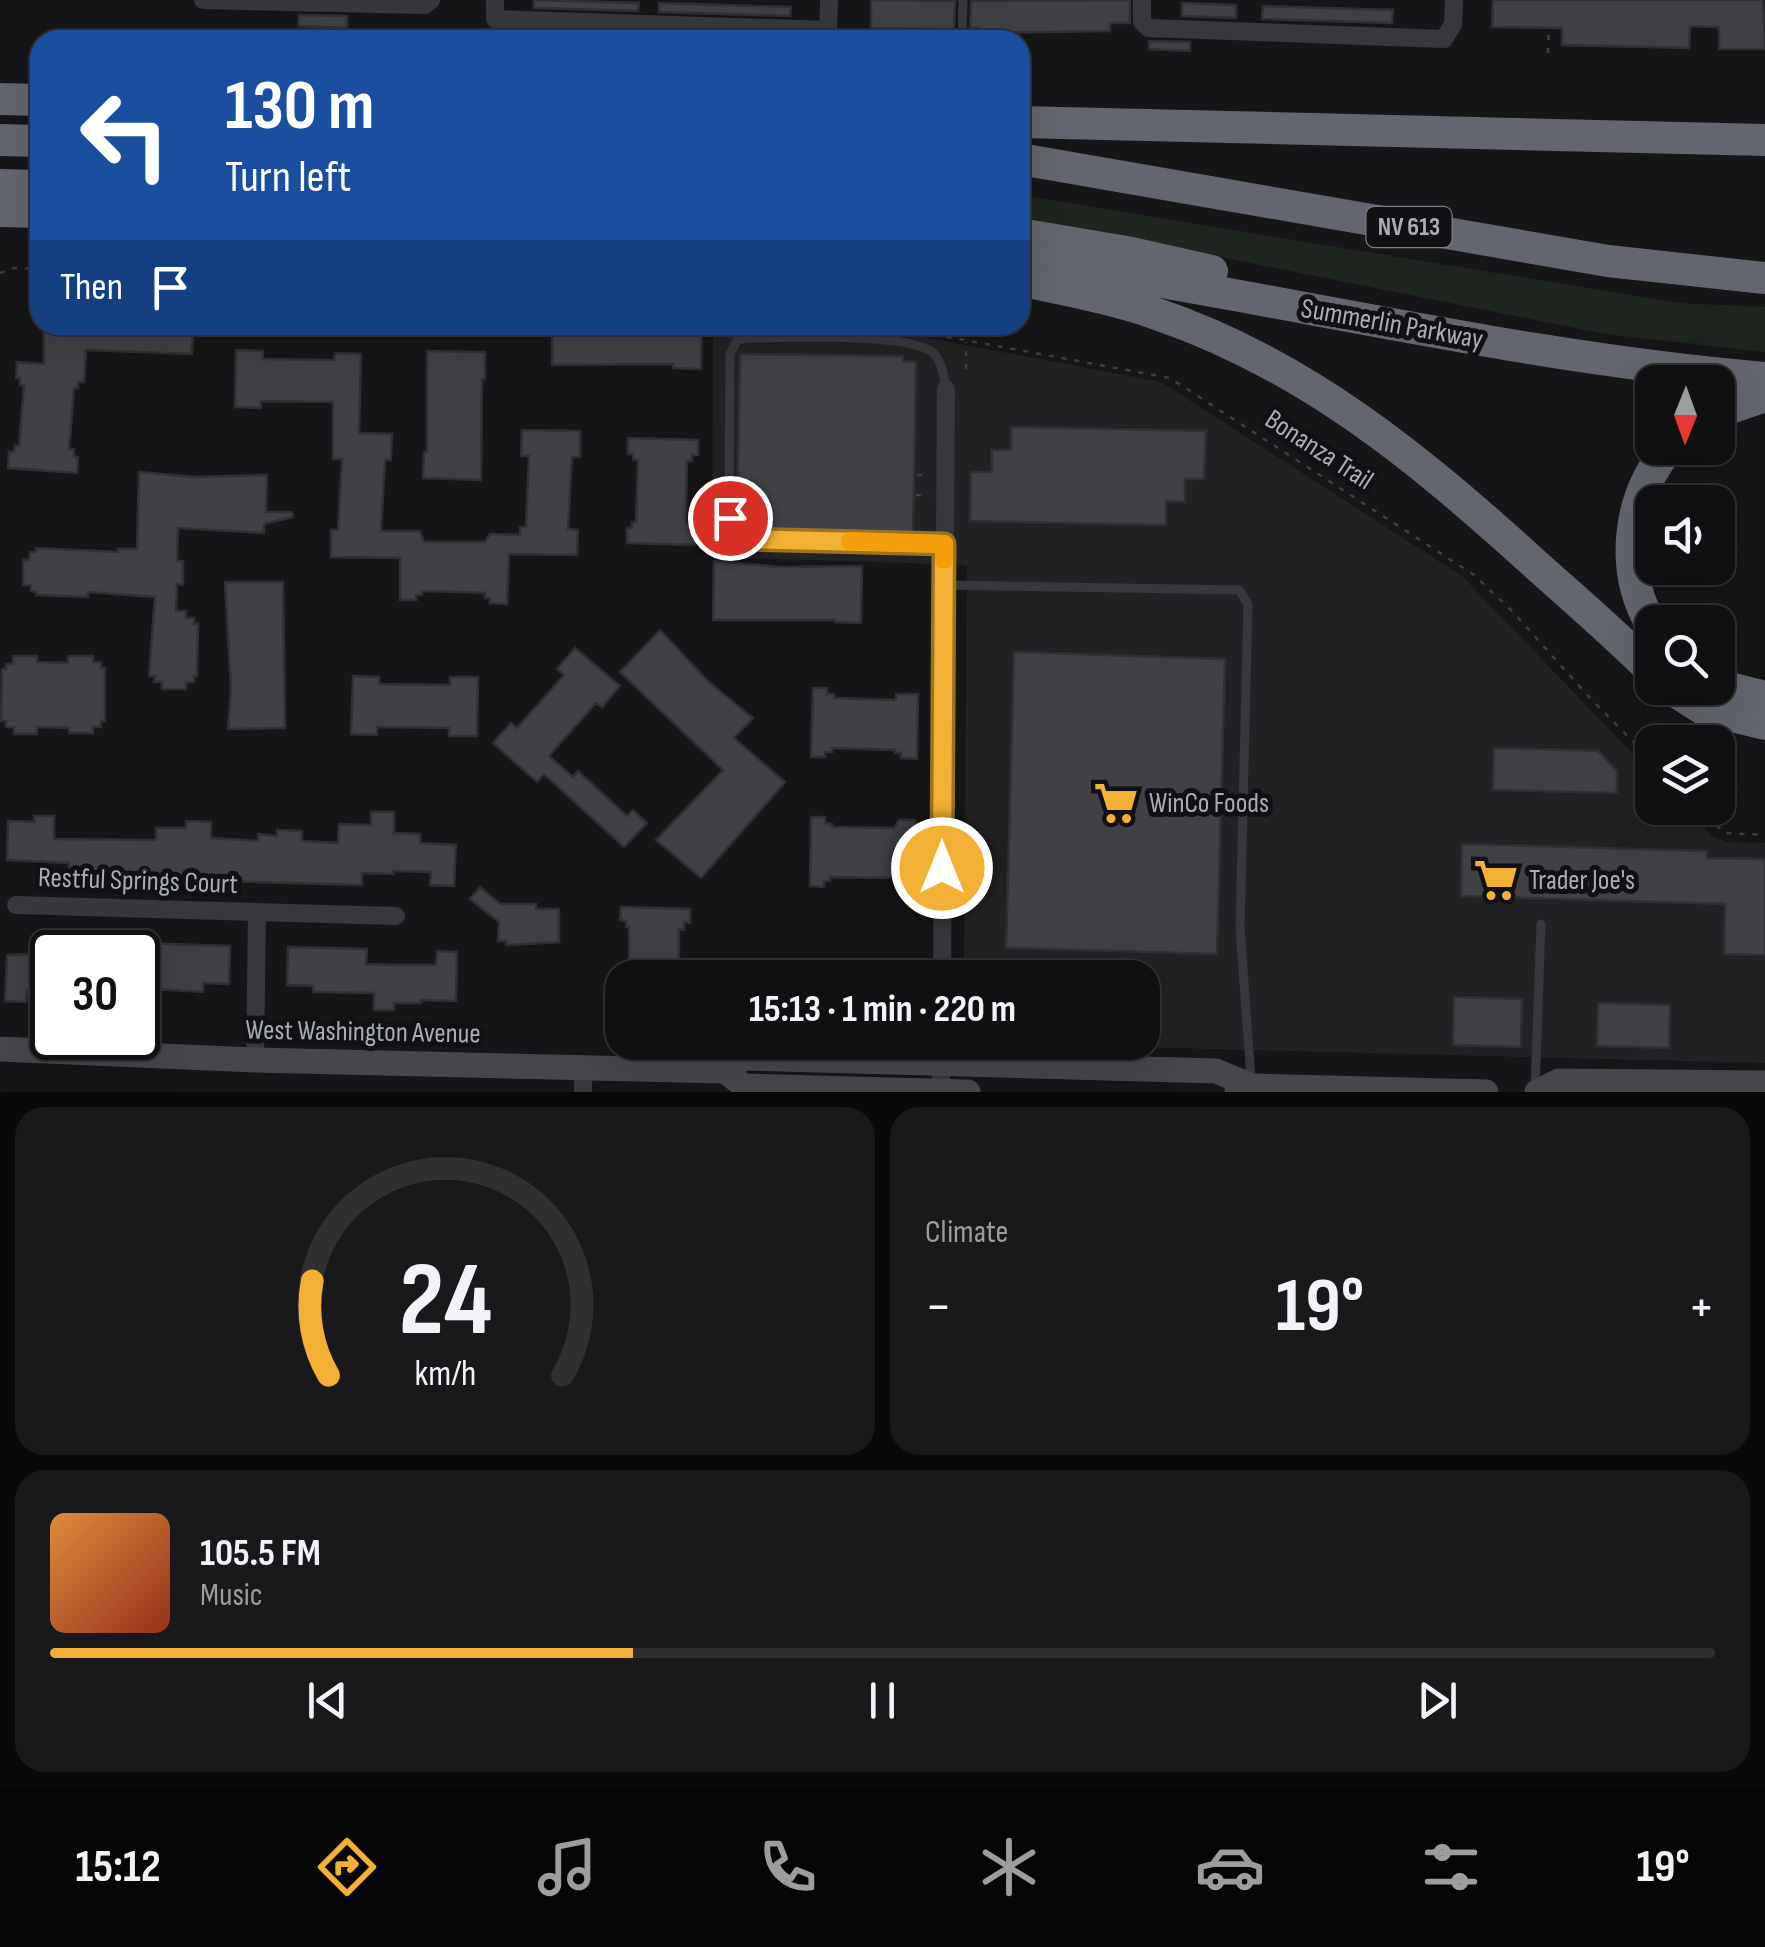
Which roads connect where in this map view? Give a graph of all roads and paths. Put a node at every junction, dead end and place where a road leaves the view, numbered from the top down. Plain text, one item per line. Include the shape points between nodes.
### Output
1 (202, 0) edge
2 (431, 0) edge
3 (495, 0) edge
4 (828, 0) edge
5 (963, 0) edge
6 (1142, 0) edge
7 (1454, 0) edge
8 (1549, 0) edge
9 (1549, 23) junction
10 (1765, 25) edge
11 (828, 30) joint
12 (962, 30) edge
13 (1548, 53) dead end
14 (0, 99) edge
15 (30, 100) edge
16 (1030, 122) edge
17 (0, 140) edge
18 (1765, 140) edge
19 (30, 141) edge
20 (1030, 161) edge
21 (1030, 168) edge
22 (1089, 171) junction
23 (0, 185) edge
24 (30, 186) edge
25 (0, 211) edge
26 (30, 212) edge
27 (1030, 236) edge
28 (1030, 261) edge
29 (30, 269) edge
30 (0, 273) edge
31 (1765, 278) edge
32 (1030, 282) edge
33 (938, 335) edge
34 (966, 340) junction
35 (1620, 363) junction
36 (966, 369) dead end
37 (1765, 378) edge
38 (946, 389) joint
39 (1765, 396) edge
40 (1735, 406) edge
41 (1658, 465) edge
42 (916, 475) dead end
43 (932, 476) dead end
44 (916, 496) dead end
45 (931, 496) dead end
46 (944, 544) junction
47 (944, 585) junction
48 (1643, 605) edge
49 (1635, 656) edge
50 (1735, 690) edge
51 (1765, 698) edge
52 (1697, 705) edge
53 (1765, 724) edge
54 (1635, 744) edge
55 (1716, 825) edge
56 (1765, 835) edge
57 (16, 905) dead end
58 (257, 912) junction
59 (396, 916) dead end
60 (1542, 924) dead end
61 (942, 960) edge
62 (0, 1049) edge
63 (254, 1060) junction
64 (741, 1060) edge
65 (941, 1060) edge
66 (1048, 1060) edge
67 (726, 1071) junction
68 (583, 1080) edge
69 (1765, 1084) edge
70 (1246, 1090) edge
71 (941, 1091) edge
72 (968, 1092) edge
73 (1486, 1092) edge
74 (1536, 1092) edge

1 - 2 street via 425,6
3 - 11 street via 495,19
4 - 11 street
5 - 12 lane
6 - 7 street via 1148,28 1444,39 1454,24
8 - 9 path
9 - 10 path
9 - 13 path
14 - 15 highway
16 - 18 highway
17 - 19 highway
20 - 22 highway, NV 613
21 - 22 highway
22 - 31 highway, NV 613 via 1608,261
23 - 24 highway
25 - 26 highway
27 - 35 highway via 1132,252
28 - 35 highway, Summerlin Parkway
29 - 30 path
32 - 49 highway via 1156,314 1324,394 1450,487
33 - 34 path, Bonanza Trail
34 - 36 path
34 - 54 path, Bonanza Trail via 1170,378 1474,575
35 - 37 highway, Summerlin Parkway
38 - 46 street
38 - 46 lane via 933,352 914,345 748,338 737,340 730,354 730,518 736,531 746,539
39 - 40 highway
41 - 48 highway via 1632,530 1632,577
42 - 43 path
44 - 45 path
46 - 47 street
47 - 61 street
47 - 70 lane via 1240,590 1248,604 1240,928
50 - 51 highway
52 - 53 highway
55 - 56 path via 1725,833
57 - 58 street, Restful Springs Court
58 - 59 street, Restful Springs Court
58 - 63 street, Restful Springs Court
60 - 74 lane
62 - 63 main road, West Washington Avenue
63 - 68 main road, West Washington Avenue
64 - 67 main road, West Washington Avenue
65 - 71 street
66 - 70 main road, West Washington Avenue via 1216,1071
67 - 68 main road, West Washington Avenue
67 - 71 main road, West Washington Avenue via 744,1086
69 - 74 main road via 1559,1082
70 - 73 main road, West Washington Avenue
71 - 72 main road, West Washington Avenue

